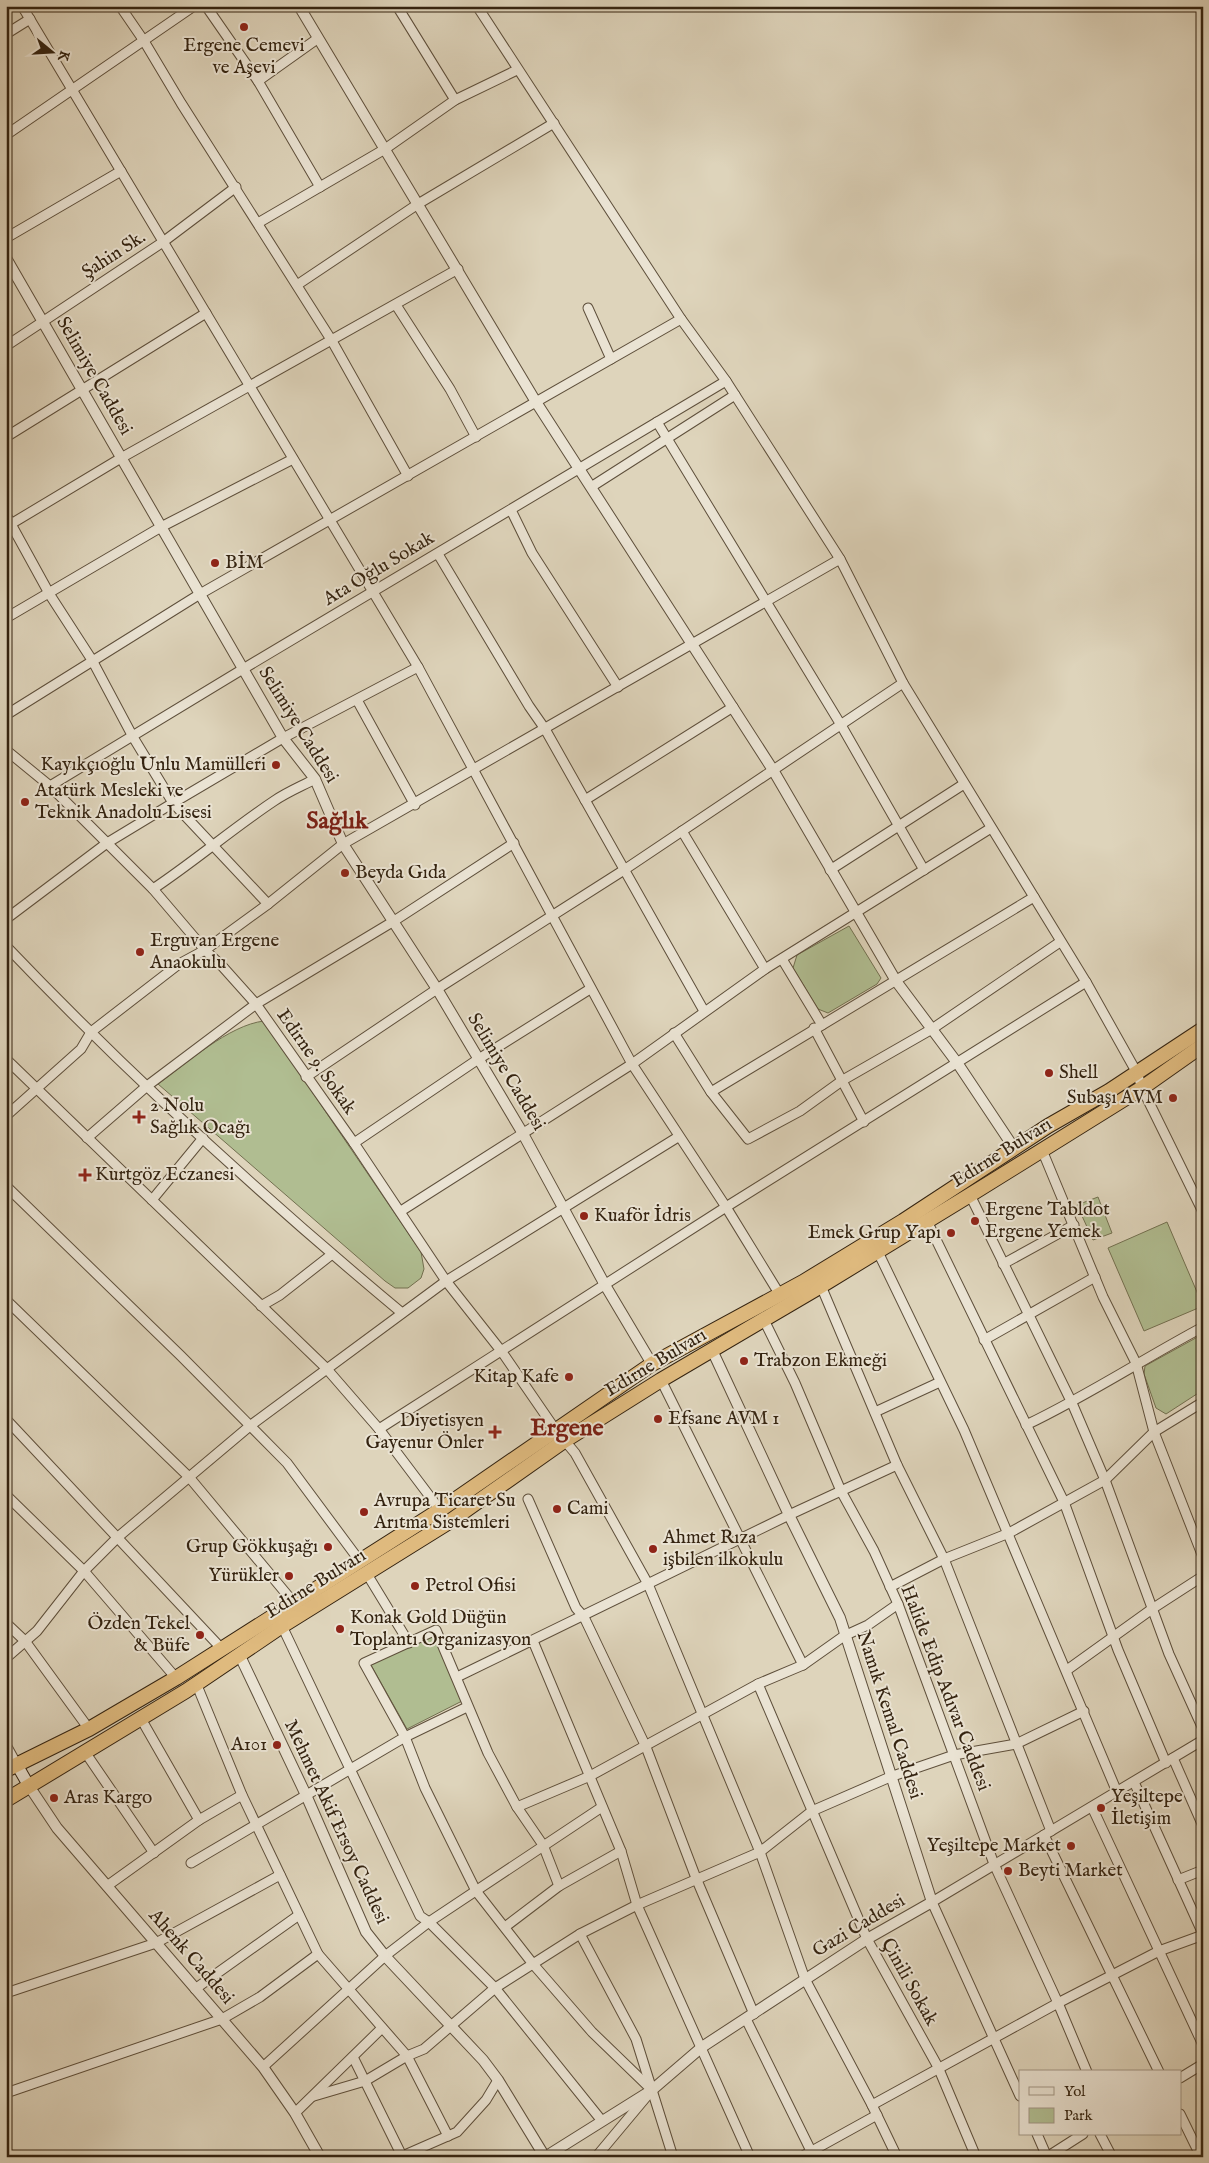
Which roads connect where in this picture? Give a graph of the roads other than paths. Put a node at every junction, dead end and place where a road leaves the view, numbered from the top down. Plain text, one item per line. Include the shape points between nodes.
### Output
1 (22, 6) edge
2 (120, 6) edge
3 (194, 6) edge
4 (206, 6) edge
5 (299, 6) edge
6 (397, 6) edge
7 (477, 6) edge
8 (30, 19) junction
9 (6, 34) edge
10 (317, 39) junction
11 (144, 41) junction
12 (517, 70) junction
13 (258, 82) junction
14 (73, 91) junction
15 (455, 100) junction
16 (554, 123) junction
17 (6, 135) edge
18 (385, 149) junction
19 (121, 171) junction
20 (236, 187) junction
21 (320, 187) junction
22 (418, 204) junction
23 (258, 223) junction
24 (6, 238) edge
25 (163, 242) junction
26 (6, 258) edge
27 (458, 269) junction
28 (297, 285) junction
29 (396, 305) junction
30 (588, 308) dead end
31 (206, 313) junction
32 (680, 319) junction
33 (43, 321) junction
34 (332, 341) junction
35 (6, 346) edge
36 (611, 359) junction
37 (726, 381) junction
38 (250, 387) junction
39 (82, 389) junction
40 (735, 395) junction
41 (536, 402) junction
42 (657, 422) junction
43 (6, 437) edge
44 (476, 437) junction
45 (667, 437) junction
46 (121, 458) junction
47 (293, 459) junction
48 (578, 470) junction
49 (408, 476) junction
50 (591, 487) junction
51 (511, 510) junction
52 (6, 515) edge
53 (330, 521) junction
54 (9, 525) edge
55 (161, 527) junction
56 (438, 554) junction
57 (840, 559) junction
58 (373, 592) junction
59 (50, 594) junction
60 (200, 594) junction
61 (766, 601) junction
62 (6, 618) edge
63 (693, 644) junction
64 (92, 660) junction
65 (418, 667) junction
66 (243, 668) junction
67 (903, 683) junction
68 (618, 687) junction
69 (357, 700) junction
70 (732, 707) junction
71 (6, 715) edge
72 (841, 725) junction
73 (545, 729) junction
74 (133, 737) junction
75 (283, 738) junction
76 (6, 750) edge
77 (473, 769) junction
78 (773, 770) junction
79 (315, 780) junction
80 (964, 784) junction
81 (50, 786) junction
82 (585, 800) junction
83 (173, 803) junction
84 (415, 805) junction
85 (898, 826) junction
86 (991, 828) junction
87 (682, 831) junction
88 (107, 843) junction
89 (514, 843) junction
90 (343, 844) junction
91 (212, 845) junction
92 (624, 870) junction
93 (830, 870) junction
94 (924, 870) junction
95 (153, 889) junction
96 (1034, 898) junction
97 (268, 904) junction
98 (855, 913) junction
99 (552, 916) junction
100 (6, 919) edge
101 (394, 921) junction
102 (1060, 942) junction
103 (6, 946) edge
104 (205, 950) junction
105 (782, 959) junction
106 (765, 969) junction
107 (896, 982) junction
108 (1086, 982) junction
109 (437, 989) junction
110 (590, 989) junction
111 (256, 1004) junction
112 (704, 1011) junction
113 (818, 1026) junction
114 (932, 1029) junction
115 (1203, 1029) edge
116 (91, 1032) junction
117 (674, 1033) junction
118 (1203, 1045) edge
119 (6, 1059) edge
120 (477, 1060) junction
121 (632, 1064) junction
122 (958, 1064) junction
123 (1137, 1073) junction
124 (306, 1077) junction
125 (843, 1080) junction
126 (147, 1086) junction
127 (36, 1088) junction
128 (1142, 1088) junction
129 (711, 1092) junction
130 (6, 1116) edge
131 (864, 1122) junction
132 (522, 1132) junction
133 (678, 1137) junction
134 (87, 1138) junction
135 (203, 1138) junction
136 (354, 1143) junction
137 (1014, 1148) junction
138 (1042, 1150) junction
139 (6, 1186) edge
140 (970, 1196) junction
141 (152, 1200) junction
142 (564, 1207) junction
143 (726, 1207) junction
144 (401, 1211) junction
145 (1203, 1212) edge
146 (927, 1222) junction
147 (1074, 1225) junction
148 (878, 1252) junction
149 (331, 1254) junction
150 (1002, 1264) junction
151 (1095, 1277) junction
152 (446, 1281) junction
153 (604, 1286) junction
154 (822, 1286) junction
155 (780, 1295) junction
156 (6, 1300) edge
157 (261, 1306) junction
158 (402, 1313) junction
159 (1030, 1315) junction
160 (764, 1320) junction
161 (1203, 1327) edge
162 (984, 1340) junction
163 (712, 1350) junction
164 (502, 1352) junction
165 (1136, 1363) junction
166 (652, 1364) junction
167 (326, 1368) junction
168 (661, 1380) junction
169 (940, 1382) junction
170 (1203, 1402) edge
171 (1072, 1403) junction
172 (875, 1412) junction
173 (6, 1419) edge
174 (251, 1425) junction
175 (1026, 1426) junction
176 (379, 1429) junction
177 (555, 1429) junction
178 (1154, 1432) junction
179 (564, 1441) junction
180 (897, 1465) junction
181 (189, 1477) junction
182 (1105, 1480) junction
183 (841, 1491) junction
184 (6, 1495) edge
185 (528, 1499) dead end
186 (1064, 1502) junction
187 (440, 1510) junction
188 (789, 1515) junction
189 (1009, 1533) junction
190 (118, 1537) junction
191 (740, 1540) junction
192 (1203, 1557) edge
193 (944, 1559) junction
194 (359, 1560) junction
195 (84, 1571) junction
196 (367, 1574) junction
197 (1203, 1576) edge
198 (648, 1584) junction
199 (890, 1587) junction
200 (294, 1604) junction
201 (898, 1604) junction
202 (1152, 1609) junction
203 (584, 1617) junction
204 (6, 1623) edge
205 (282, 1626) junction
206 (844, 1636) junction
207 (1114, 1639) junction
208 (25, 1641) junction
209 (533, 1641) junction
210 (409, 1643) junction
211 (221, 1648) junction
212 (240, 1656) junction
213 (6, 1658) edge
214 (803, 1665) junction
215 (1067, 1670) junction
216 (457, 1677) junction
217 (176, 1678) junction
218 (196, 1684) junction
219 (758, 1684) junction
220 (467, 1707) junction
221 (1084, 1711) junction
222 (702, 1714) junction
223 (140, 1717) junction
224 (88, 1729) junction
225 (1203, 1729) edge
226 (405, 1738) junction
227 (1203, 1740) edge
228 (1016, 1744) junction
229 (6, 1745) edge
230 (646, 1747) junction
231 (85, 1752) junction
232 (954, 1756) junction
233 (1169, 1760) junction
234 (12, 1767) edge
235 (349, 1771) junction
236 (590, 1776) junction
237 (890, 1777) junction
238 (1134, 1782) junction
239 (29, 1786) junction
240 (1117, 1792) junction
241 (242, 1795) junction
242 (306, 1796) junction
243 (6, 1800) edge
244 (517, 1807) junction
245 (602, 1807) junction
246 (1092, 1807) junction
247 (812, 1811) junction
248 (199, 1820) junction
249 (257, 1824) junction
250 (1203, 1826) edge
251 (1048, 1833) junction
252 (543, 1845) junction
253 (620, 1850) junction
254 (760, 1852) junction
255 (154, 1853) junction
256 (191, 1863) dead end
257 (994, 1864) junction
258 (1203, 1870) edge
259 (280, 1875) junction
260 (696, 1878) junction
261 (1178, 1880) junction
262 (107, 1886) junction
263 (559, 1886) junction
264 (476, 1891) junction
265 (932, 1902) junction
266 (637, 1905) junction
267 (299, 1915) junction
268 (430, 1922) junction
269 (505, 1927) junction
270 (580, 1934) junction
271 (1203, 1934) edge
272 (867, 1939) junction
273 (156, 1943) junction
274 (1159, 1951) junction
275 (318, 1954) junction
276 (385, 1956) junction
277 (533, 1964) junction
278 (1112, 1975) junction
279 (805, 1980) junction
280 (495, 1988) junction
281 (196, 1989) junction
282 (348, 1990) junction
283 (6, 1992) edge
284 (1058, 2003) junction
285 (750, 2017) junction
286 (222, 2020) junction
287 (452, 2027) junction
288 (382, 2028) junction
289 (994, 2036) junction
290 (1203, 2045) edge
291 (702, 2047) junction
292 (407, 2056) junction
293 (353, 2057) junction
294 (1203, 2064) edge
295 (263, 2067) junction
296 (938, 2067) junction
297 (1086, 2070) edge
298 (1158, 2070) edge
299 (1182, 2077) edge
300 (498, 2080) junction
301 (365, 2081) junction
302 (652, 2090) junction
303 (6, 2093) edge
304 (1019, 2094) edge
305 (314, 2096) junction
306 (872, 2105) junction
307 (295, 2113) junction
308 (877, 2114) junction
309 (1182, 2118) edge
310 (602, 2122) junction
311 (448, 2136) junction
312 (1038, 2136) edge
313 (1080, 2136) edge
314 (1101, 2136) edge
315 (813, 2154) edge
316 (401, 2156) edge
317 (320, 2157) edge
318 (545, 2157) edge
319 (596, 2157) edge
320 (674, 2157) edge
321 (750, 2157) edge
322 (801, 2157) edge
323 (897, 2157) edge
324 (976, 2157) edge
325 (1047, 2157) edge
326 (1112, 2157) edge
327 (1201, 2157) edge

1 - 8 street
2 - 11 street
3 - 11 street
4 - 13 street
5 - 10 street
6 - 15 street
7 - 12 street
8 - 9 street
8 - 14 street
10 - 13 street
10 - 18 street
11 - 14 street
11 - 20 street
12 - 15 street
12 - 16 street
13 - 21 street
14 - 17 street
14 - 19 street
15 - 18 street
16 - 22 street
16 - 32 street
18 - 21 street
18 - 22 street
19 - 24 street
19 - 25 street
20 - 23 street
20 - 25 street, Şahin Sk.
21 - 23 street
22 - 27 street
22 - 28 street
23 - 28 street
25 - 31 street
25 - 33 street, Şahin Sk.
26 - 33 street, Selimiye Caddesi
27 - 29 street
27 - 41 street
28 - 34 street
29 - 34 street
29 - 44 street
30 - 36 street
31 - 38 street
31 - 39 street
32 - 36 street
32 - 37 street
33 - 35 street, Şahin Sk.
33 - 39 street, Selimiye Caddesi
34 - 38 street
34 - 49 street
36 - 41 street
37 - 40 street
37 - 42 street, Ata Oğlu Sokak
38 - 46 street
38 - 47 street
39 - 43 street
39 - 46 street, Selimiye Caddesi
40 - 45 street
40 - 57 street
41 - 44 street
41 - 48 street
42 - 45 street
42 - 48 street, Ata Oğlu Sokak
44 - 49 street
45 - 50 street
45 - 61 street
46 - 54 street
46 - 55 street, Selimiye Caddesi
47 - 53 street
47 - 55 street
48 - 50 street
48 - 51 street, Ata Oğlu Sokak
49 - 53 street
50 - 63 street
51 - 56 street, Ata Oğlu Sokak
51 - 68 street via 532,553
52 - 54 street
53 - 58 street
53 - 60 street
54 - 59 street
55 - 59 street
55 - 60 street, Selimiye Caddesi
56 - 58 street, Ata Oğlu Sokak
56 - 73 street
57 - 61 street
57 - 67 street
58 - 65 street
58 - 66 street, Ata Oğlu Sokak
59 - 62 street
59 - 64 street
60 - 64 street
60 - 66 street, Selimiye Caddesi
61 - 63 street
61 - 72 street
63 - 68 street
63 - 70 street
64 - 71 street
64 - 74 street
65 - 69 street
65 - 77 street
66 - 74 street, Ata Oğlu Sokak
66 - 75 street, Selimiye Caddesi
67 - 72 street
67 - 80 street
68 - 73 street
69 - 75 street
69 - 84 street
70 - 78 street
70 - 82 street
72 - 78 street
72 - 85 street
73 - 77 street
73 - 82 street
74 - 81 street, Ata Oğlu Sokak
74 - 83 street
75 - 79 street, Selimiye Caddesi
75 - 83 street
76 - 81 street, Edirne 9. Sokak
77 - 84 street
77 - 89 street
78 - 87 street
78 - 93 street
79 - 90 street, Selimiye Caddesi
79 - 91 street via 276,800
80 - 85 street
80 - 86 street
81 - 88 street, Edirne 9. Sokak
82 - 92 street
83 - 88 street
83 - 91 street
84 - 90 street
85 - 93 street
85 - 94 street
86 - 94 street
86 - 96 street
87 - 92 street
87 - 106 street
88 - 95 street, Edirne 9. Sokak
88 - 100 street
89 - 99 street
89 - 101 street
90 - 97 street
90 - 101 street, Selimiye Caddesi
91 - 95 street
91 - 97 street
92 - 99 street
92 - 112 street
93 - 98 street
94 - 98 street
95 - 104 street, Edirne 9. Sokak
96 - 102 street
96 - 107 street
97 - 104 street
98 - 105 street
98 - 107 street
99 - 109 street
99 - 110 street
101 - 109 street, Selimiye Caddesi
101 - 111 street
102 - 108 street
102 - 114 street
103 - 116 street
104 - 111 street, Edirne 9. Sokak
104 - 116 street via 179,964
105 - 106 street
105 - 113 street
106 - 112 street
107 - 113 street
107 - 114 street
108 - 122 street
108 - 123 street
109 - 120 street, Selimiye Caddesi
109 - 124 street
110 - 120 street
110 - 121 street
111 - 124 street, Edirne 9. Sokak
111 - 126 street
112 - 117 street
113 - 125 street
113 - 129 street
114 - 122 street
114 - 125 street
115 - 123 highway, Edirne Bulvarı
116 - 126 street
116 - 127 street via 81,1049
117 - 121 street
117 - 129 street
118 - 128 highway, Edirne Bulvarı
119 - 127 street
120 - 132 street, Selimiye Caddesi
120 - 136 street
121 - 132 street
121 - 133 street
122 - 131 street
122 - 137 street
123 - 128 street
123 - 137 highway, Edirne Bulvarı
124 - 136 street, Edirne 9. Sokak
125 - 129 street via 800,1111 748,1140
125 - 131 street
126 - 134 street
126 - 135 street
127 - 130 street
127 - 134 street
128 - 138 highway, Edirne Bulvarı
128 - 145 street
131 - 143 street
132 - 142 street, Selimiye Caddesi
132 - 144 street
133 - 142 street
133 - 143 street
134 - 141 street
135 - 141 street
135 - 149 street
136 - 144 street, Edirne 9. Sokak
137 - 155 highway, Edirne Bulvarı via 903,1221
138 - 140 highway, Edirne Bulvarı
138 - 147 street
139 - 174 street
140 - 146 highway, Edirne Bulvarı
140 - 150 street
141 - 157 street
142 - 152 street
142 - 153 street, Selimiye Caddesi
143 - 153 street
143 - 155 street
144 - 152 street, Edirne 9. Sokak
146 - 148 highway, Edirne Bulvarı
146 - 162 street
147 - 150 street
147 - 151 street
148 - 154 highway, Edirne Bulvarı
148 - 169 street
149 - 157 street
149 - 158 street
150 - 159 street
151 - 159 street
151 - 165 street
152 - 158 street
152 - 164 street, Edirne 9. Sokak
153 - 164 street
153 - 166 street, Selimiye Caddesi
154 - 160 highway, Edirne Bulvarı
154 - 172 street
155 - 166 highway, Edirne Bulvarı
156 - 181 street
157 - 167 street
158 - 167 street
159 - 162 street
159 - 171 street
160 - 163 highway, Edirne Bulvarı
160 - 183 street, Halide Edip Adıvar Caddesi
161 - 165 street
162 - 175 street
163 - 168 highway, Edirne Bulvarı
163 - 188 street, Namık Kemal Caddesi
164 - 176 street
164 - 177 street, Edirne 9. Sokak
165 - 171 street
165 - 178 street
166 - 177 highway, Edirne Bulvarı
167 - 174 street
167 - 176 street
168 - 179 highway, Edirne Bulvarı
168 - 191 street
169 - 172 street
169 - 189 street
170 - 178 street
171 - 175 street
171 - 182 street
172 - 180 street
173 - 190 street
174 - 181 street
174 - 194 street via 288,1463
175 - 186 street
176 - 187 street
177 - 179 street, Edirne 9. Sokak
177 - 187 highway, Edirne Bulvarı
178 - 182 street
178 - 192 street
179 - 196 highway, Edirne Bulvarı via 449,1522
179 - 198 street, Edirne 9. Sokak via 575,1453
180 - 183 street
180 - 193 street
181 - 190 street
181 - 200 street
182 - 186 street
182 - 202 street
183 - 188 street
183 - 199 street, Halide Edip Adıvar Caddesi
184 - 195 street
185 - 203 street via 576,1608
186 - 189 street
186 - 207 street
187 - 194 highway, Edirne Bulvarı
188 - 191 street
188 - 206 street, Namık Kemal Caddesi via 840,1618
189 - 193 street
189 - 215 street
190 - 195 street
190 - 211 street
191 - 198 street
191 - 214 street
193 - 199 street
193 - 228 street
194 - 200 highway, Edirne Bulvarı
195 - 208 street via 37,1631
195 - 217 street
196 - 205 highway, Edirne Bulvarı
196 - 210 street
197 - 202 street
198 - 203 street
198 - 222 street, Edirne 9. Sokak
199 - 201 street, Halide Edip Adıvar Caddesi
200 - 211 highway, Edirne Bulvarı
201 - 206 street via 868,1625
201 - 232 street, Halide Edip Adıvar Caddesi
202 - 207 street
202 - 225 street
203 - 209 street
203 - 230 street
204 - 208 street
205 - 212 highway, Edirne Bulvarı
205 - 235 street
206 - 214 street
206 - 237 street, Namık Kemal Caddesi
207 - 215 street
207 - 233 street
208 - 213 street
208 - 224 street
209 - 216 street
209 - 236 street
210 - 216 street via 436,1630
210 - 226 street via 364,1663
211 - 217 highway, Edirne Bulvarı
212 - 218 highway, Edirne Bulvarı
212 - 242 street, Mehmet Akif Ersoy Caddesi
214 - 219 street
215 - 221 street
216 - 220 street
217 - 224 highway, Edirne Bulvarı
218 - 223 highway, Edirne Bulvarı
218 - 241 street
219 - 222 street
219 - 247 street, Çinili Sokak
220 - 226 street
220 - 244 street
221 - 228 street
221 - 240 street
222 - 230 street
222 - 254 street, Edirne 9. Sokak
223 - 231 highway, Edirne Bulvarı
223 - 248 street
224 - 234 highway, Edirne Bulvarı
226 - 235 street
226 - 264 street via 424,1788
227 - 233 street, Gazi Caddesi
228 - 232 street
228 - 251 street
229 - 234 street
230 - 236 street
230 - 260 street
231 - 239 highway, Edirne Bulvarı
231 - 255 street
232 - 237 street
232 - 257 street, Halide Edip Adıvar Caddesi
233 - 238 street, Gazi Caddesi
233 - 250 street
234 - 239 main road
235 - 242 street
235 - 268 street via 420,1916
236 - 244 street
236 - 245 street
237 - 247 street
237 - 265 street, Namık Kemal Caddesi
238 - 240 street, Gazi Caddesi
238 - 261 street
239 - 243 highway, Edirne Bulvarı
239 - 262 street, Ahenk Caddesi via 57,1828
240 - 246 street, Gazi Caddesi
241 - 248 street
241 - 249 street
242 - 249 street
242 - 276 street, Mehmet Akif Ersoy Caddesi via 366,1932
244 - 252 street
245 - 252 street
245 - 253 street
246 - 251 street, Gazi Caddesi
246 - 274 street
247 - 254 street
247 - 272 street, Çinili Sokak
248 - 255 street
249 - 256 street
249 - 259 street
251 - 257 street, Gazi Caddesi
251 - 278 street
252 - 263 street
252 - 264 street
253 - 263 street
253 - 266 street
254 - 260 street
254 - 279 street, Edirne 9. Sokak
255 - 262 street
257 - 265 street, Gazi Caddesi
257 - 284 street, Halide Edip Adıvar Caddesi
258 - 261 street
259 - 267 street
259 - 273 street
260 - 266 street
260 - 285 street
261 - 271 street
262 - 273 street, Ahenk Caddesi
263 - 269 street
264 - 268 street
264 - 269 street
265 - 272 street, Gazi Caddesi
265 - 289 street, Namık Kemal Caddesi
266 - 270 street
266 - 291 street
267 - 275 street
267 - 281 street
268 - 276 street
268 - 280 street
269 - 277 street
270 - 277 street
270 - 302 street via 636,2039
271 - 274 street
272 - 279 street, Gazi Caddesi
272 - 296 street, Çinili Sokak
273 - 281 street, Ahenk Caddesi
273 - 283 street
274 - 278 street
274 - 290 street
275 - 282 street
275 - 286 street via 260,1997
276 - 282 street
276 - 287 street, Mehmet Akif Ersoy Caddesi
277 - 280 street
277 - 302 street via 592,2032
278 - 284 street
278 - 298 street
279 - 285 street, Gazi Caddesi
279 - 306 street, Edirne 9. Sokak
280 - 287 street
280 - 310 street
281 - 286 street, Ahenk Caddesi
282 - 288 street
282 - 295 street
284 - 289 street
284 - 297 street, Halide Edip Adıvar Caddesi
285 - 291 street, Gazi Caddesi
285 - 315 street
286 - 295 street, Ahenk Caddesi
286 - 303 street
287 - 292 street via 424,2049
287 - 300 street, Mehmet Akif Ersoy Caddesi
288 - 292 street
288 - 293 street
289 - 296 street
289 - 304 street, Namık Kemal Caddesi
291 - 302 street, Gazi Caddesi
291 - 321 street
292 - 301 street
292 - 311 street
293 - 301 street
293 - 305 street
294 - 299 street
295 - 307 street, Ahenk Caddesi
296 - 306 street
296 - 324 street, Çinili Sokak
300 - 311 street via 486,2100 457,2132
300 - 318 street, Mehmet Akif Ersoy Caddesi
301 - 305 street
301 - 316 street
302 - 310 street, Gazi Caddesi
302 - 319 street
302 - 320 street
305 - 307 street
306 - 308 street, Edirne 9. Sokak
307 - 317 street, Ahenk Caddesi
308 - 315 street
308 - 323 street, Edirne 9. Sokak
309 - 327 street
310 - 318 street, Gazi Caddesi
311 - 316 street
312 - 325 street
313 - 325 street
314 - 326 street
315 - 322 street

